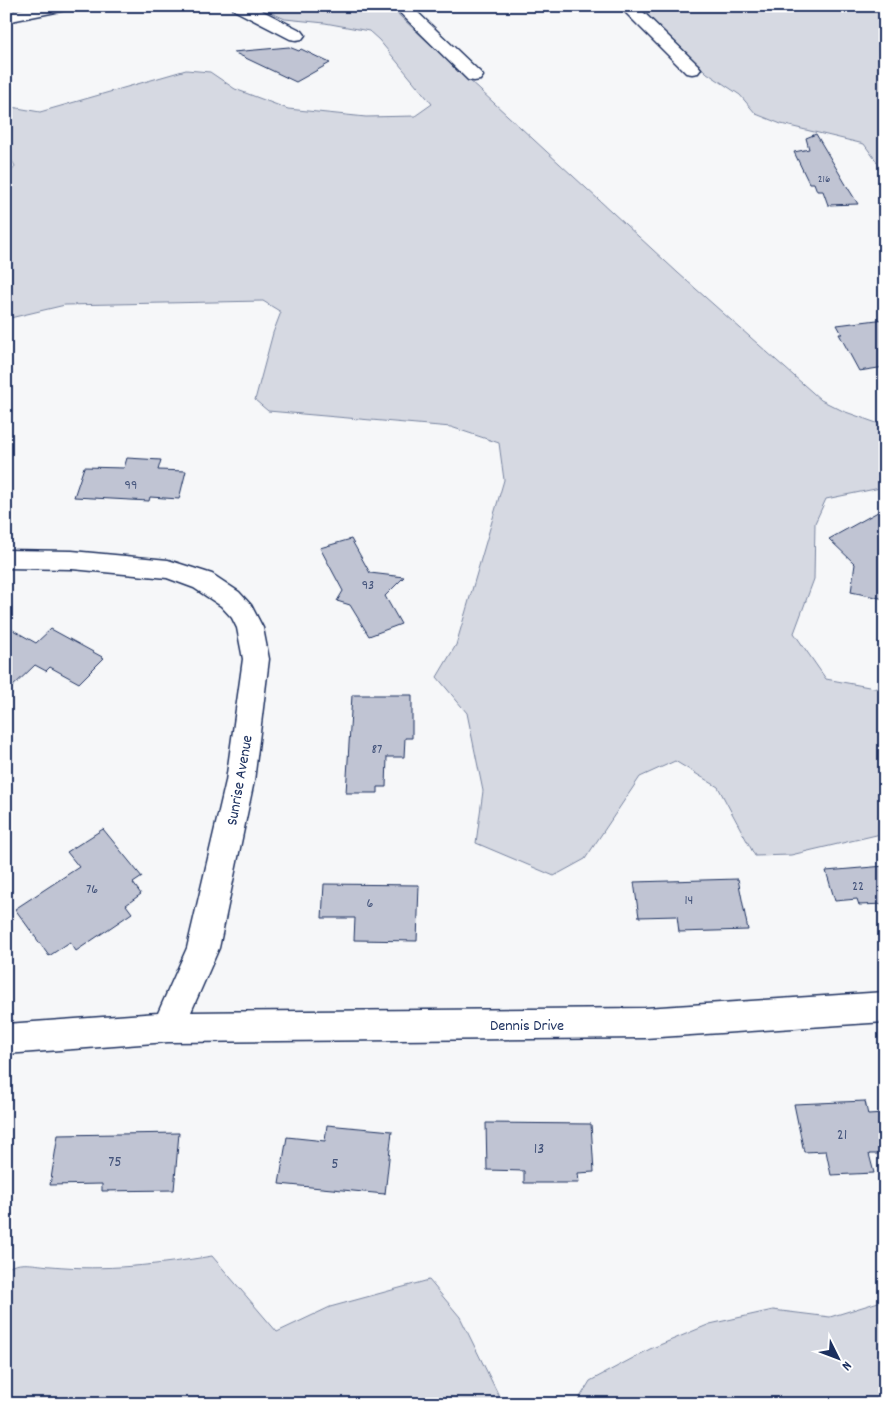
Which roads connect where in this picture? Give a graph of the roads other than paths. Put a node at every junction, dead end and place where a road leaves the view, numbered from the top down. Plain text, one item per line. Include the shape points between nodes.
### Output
1 (60, 6) edge
2 (240, 6) edge
3 (401, 6) edge
4 (627, 6) edge
5 (6, 17) edge
6 (296, 35) dead end
7 (692, 70) dead end
8 (474, 76) dead end
9 (6, 559) edge
10 (885, 1006) edge
11 (168, 1027) junction
12 (6, 1039) edge

1 - 5 street
2 - 6 street
3 - 8 street
4 - 7 street
9 - 11 street, Sunrise Avenue via 72,560 168,569 203,581 230,599 250,628 256,659 240,781 203,948
10 - 11 street, Dennis Drive via 644,1023
11 - 12 street

